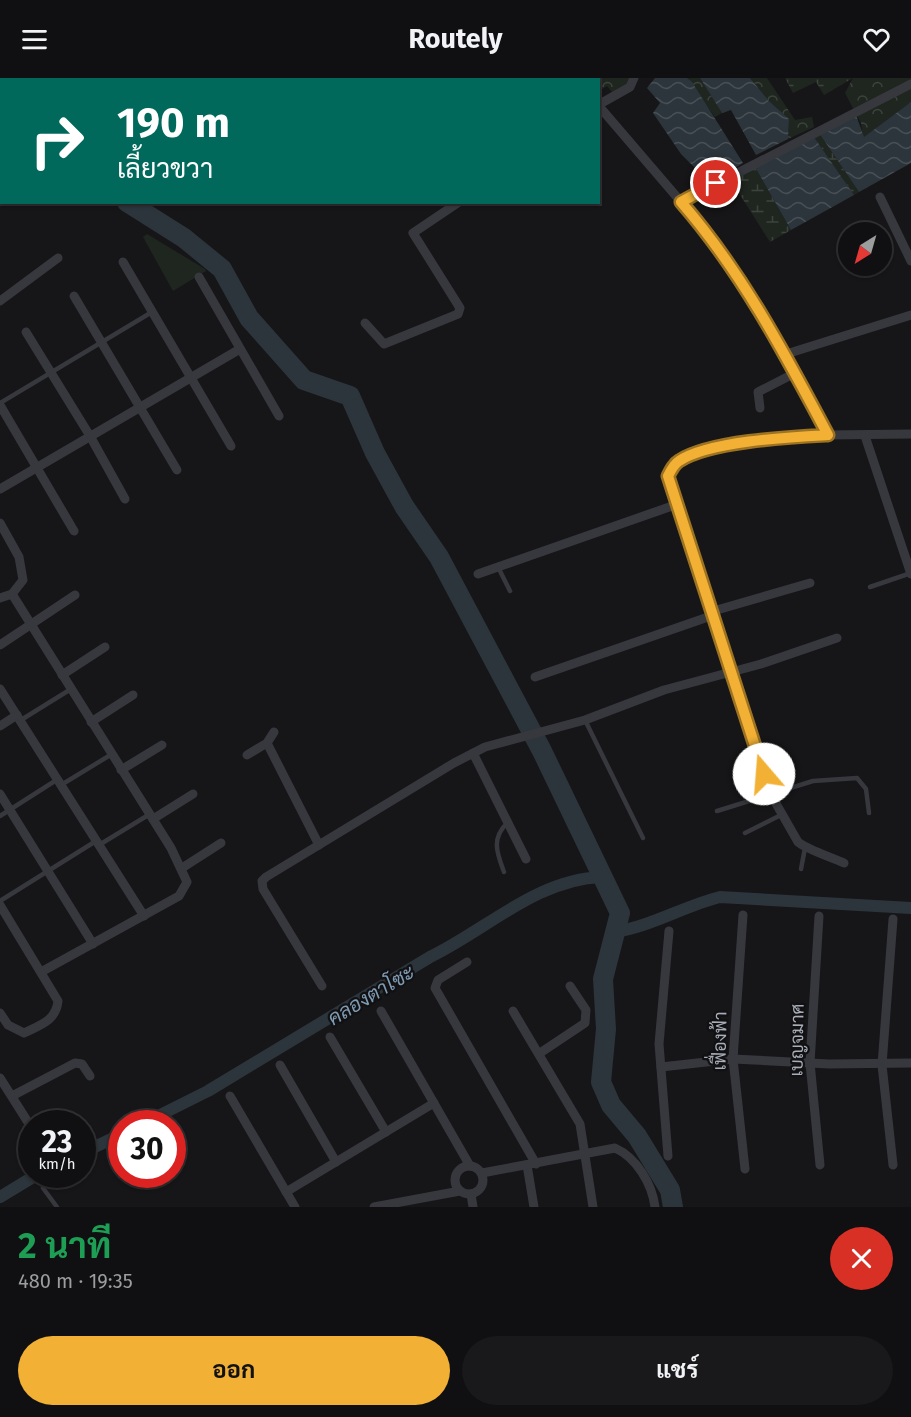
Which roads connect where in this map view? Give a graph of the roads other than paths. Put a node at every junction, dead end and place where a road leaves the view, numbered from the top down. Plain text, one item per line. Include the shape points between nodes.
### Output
1 (634, 78) edge
2 (911, 84) edge
3 (600, 104) edge
4 (600, 107) edge
5 (880, 197) dead end
6 (681, 202) junction
7 (456, 204) edge
8 (58, 258) dead end
9 (911, 261) edge
10 (123, 262) dead end
11 (199, 278) dead end
12 (74, 296) dead end
13 (0, 301) edge
14 (152, 312) junction
15 (911, 315) edge
16 (365, 323) dead end
17 (26, 332) dead end
18 (101, 342) junction
19 (240, 349) junction
20 (783, 355) junction
21 (51, 372) junction
22 (795, 373) junction
23 (191, 378) junction
24 (0, 404) edge
25 (139, 408) junction
26 (760, 408) dead end
27 (279, 416) dead end
28 (911, 434) edge
29 (828, 435) junction
30 (90, 436) junction
31 (865, 436) junction
32 (231, 446) dead end
33 (38, 467) junction
34 (177, 470) dead end
35 (0, 489) edge
36 (126, 499) dead end
37 (675, 505) junction
38 (0, 523) edge
39 (74, 531) dead end
40 (498, 567) junction
41 (911, 573) edge
42 (478, 574) dead end
43 (810, 583) dead end
44 (870, 587) dead end
45 (510, 591) dead end
46 (12, 594) junction
47 (75, 595) dead end
48 (0, 598) edge
49 (711, 614) junction
50 (29, 625) junction
51 (837, 638) dead end
52 (0, 645) edge
53 (105, 647) dead end
54 (729, 672) junction
55 (62, 675) junction
56 (535, 677) dead end
57 (0, 689) edge
58 (71, 689) junction
59 (134, 695) dead end
60 (19, 718) junction
61 (585, 720) junction
62 (91, 722) junction
63 (0, 726) edge
64 (274, 732) dead end
65 (267, 743) junction
66 (162, 745) dead end
67 (473, 753) junction
68 (112, 754) junction
69 (247, 755) dead end
70 (122, 770) junction
71 (60, 782) junction
72 (770, 793) junction
73 (0, 794) edge
74 (193, 794) dead end
75 (10, 810) junction
76 (717, 811) dead end
77 (869, 813) dead end
78 (781, 815) junction
79 (0, 816) edge
80 (151, 817) junction
81 (507, 822) junction
82 (745, 834) dead end
83 (643, 838) dead end
84 (98, 843) junction
85 (221, 843) dead end
86 (320, 845) junction
87 (805, 848) junction
88 (526, 859) dead end
89 (844, 863) dead end
90 (182, 868) junction
91 (801, 869) dead end
92 (48, 871) junction
93 (504, 872) dead end
94 (0, 901) edge
95 (0, 905) edge
96 (743, 915) dead end
97 (144, 916) junction
98 (819, 916) dead end
99 (893, 919) dead end
100 (669, 931) dead end
101 (93, 944) junction
102 (467, 962) dead end
103 (42, 972) junction
104 (321, 986) dead end
105 (570, 986) dead end
106 (381, 1011) dead end
107 (513, 1011) dead end
108 (0, 1013) edge
109 (330, 1037) dead end
110 (540, 1053) junction
111 (733, 1059) junction
112 (911, 1062) edge
113 (810, 1063) junction
114 (280, 1065) dead end
115 (882, 1065) junction
116 (661, 1067) junction
117 (90, 1076) dead end
118 (0, 1078) edge
119 (12, 1096) junction
120 (230, 1096) dead end
121 (434, 1103) junction
122 (21, 1110) edge
123 (386, 1132) junction
124 (584, 1153) junction
125 (668, 1156) dead end
126 (336, 1162) junction
127 (531, 1164) junction
128 (893, 1165) dead end
129 (470, 1166) junction
130 (820, 1166) dead end
131 (744, 1168) dead end
132 (482, 1173) junction
133 (44, 1188) dead end
134 (460, 1191) junction
135 (286, 1192) junction
136 (471, 1194) junction
137 (414, 1203) edge
138 (57, 1207) edge
139 (295, 1207) edge
140 (374, 1207) edge
141 (473, 1207) edge
142 (534, 1207) edge
143 (593, 1207) edge
144 (655, 1207) edge

1 - 3 street via 630,87
2 - 6 street
4 - 6 street
5 - 9 street
6 - 20 street via 743,284
7 - 16 street via 413,233 460,308 458,314 384,344
8 - 13 street
10 - 14 street
11 - 19 street
12 - 18 street
14 - 18 lane
14 - 23 street
15 - 20 street
17 - 21 street
18 - 21 lane
18 - 25 street
19 - 23 street
19 - 27 street
20 - 22 street
21 - 24 lane
21 - 30 street
22 - 26 street via 761,389 757,395
22 - 29 street
23 - 25 street
23 - 32 street
24 - 33 street
25 - 30 street
25 - 34 street
28 - 31 street
29 - 31 street
29 - 37 street via 724,446 685,458 677,462 668,476
30 - 33 street
30 - 36 street
31 - 41 street
33 - 35 street
33 - 39 street
37 - 40 street
37 - 49 street
38 - 46 street via 23,570 23,580
40 - 42 street
40 - 45 lane
41 - 44 lane
43 - 49 street
46 - 48 street
46 - 50 street
47 - 50 street
49 - 54 street
49 - 56 street
50 - 52 street
50 - 55 street
51 - 54 street
53 - 55 street
54 - 61 street via 664,690
54 - 72 street
55 - 58 street
57 - 60 street
58 - 60 lane
58 - 62 street
59 - 62 street
60 - 63 street
60 - 71 street
61 - 67 street
61 - 83 lane
62 - 68 street
64 - 65 street
65 - 69 street
65 - 86 street
66 - 70 street
67 - 81 street
67 - 86 street
68 - 70 street
68 - 71 lane
70 - 80 street
71 - 75 lane
71 - 84 street
72 - 76 lane
72 - 77 lane via 813,781 857,778 866,789
72 - 78 street
73 - 75 street
74 - 80 street
75 - 79 lane
75 - 92 street
78 - 82 lane
78 - 87 street
80 - 84 lane
80 - 90 street
81 - 88 street
81 - 93 lane via 496,843
84 - 92 lane
84 - 97 street
85 - 90 street
86 - 104 street via 262,881 263,890
87 - 89 street
87 - 91 lane
90 - 97 street via 187,882 185,890
92 - 94 lane
92 - 101 street
95 - 103 street
96 - 111 street, เฟื่องฟ้า
97 - 101 street
98 - 113 street, เบญจมาศ
99 - 115 street
100 - 116 street via 659,1044
101 - 103 street
102 - 127 street via 438,980 435,988
103 - 108 street via 58,1001 50,1020 24,1033 8,1025
105 - 110 street via 586,1010 585,1023
106 - 121 street
107 - 110 street
109 - 123 street
110 - 124 street via 580,1124
111 - 113 street
111 - 116 street
111 - 131 street, เฟื่องฟ้า
112 - 115 street
113 - 115 street
113 - 130 street, เบญจมาศ
114 - 126 street
115 - 128 street
116 - 125 street
117 - 119 street via 82,1064 75,1063
118 - 119 street
119 - 122 street
120 - 135 street
121 - 123 street
121 - 129 street
123 - 126 street
124 - 127 street
124 - 143 street
124 - 144 street via 615,1148 626,1153 652,1188
126 - 135 street
127 - 132 street
127 - 142 street
129 - 132 street
129 - 134 street via 457,1172 455,1182
132 - 136 street via 482,1188
133 - 138 lane
134 - 136 street
134 - 137 street
135 - 139 street
136 - 141 street
137 - 140 street

